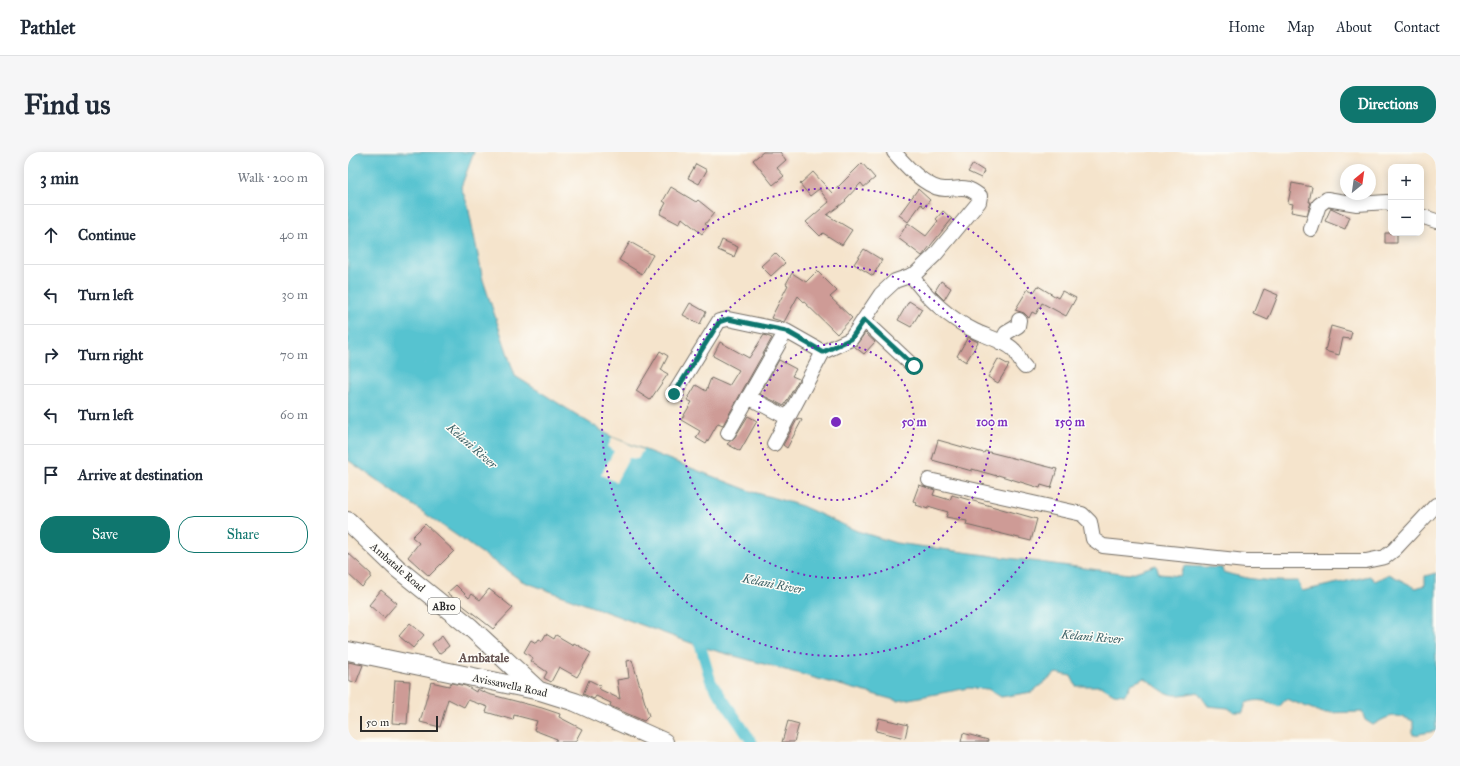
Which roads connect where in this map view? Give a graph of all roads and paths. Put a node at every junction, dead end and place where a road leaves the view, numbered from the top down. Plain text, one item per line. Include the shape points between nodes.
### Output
1 (894, 152) edge
2 (1388, 202) edge
3 (1424, 217) edge
4 (1436, 221) edge
5 (1312, 229) dead end
6 (911, 275) junction
7 (864, 320) junction
8 (1019, 320) dead end
9 (786, 331) junction
10 (1001, 343) junction
11 (823, 352) junction
12 (914, 366) dead end
13 (1025, 367) dead end
14 (674, 394) dead end
15 (748, 397) junction
16 (788, 418) junction
17 (728, 433) dead end
18 (774, 444) dead end
19 (929, 480) dead end
20 (1436, 505) edge
21 (349, 525) edge
22 (348, 651) edge
23 (540, 691) junction
24 (664, 742) edge

1 - 6 street via 907,168 929,184 944,189 970,189 980,196 970,215 935,255
2 - 5 street via 1358,204 1327,199 1319,205
3 - 4 street
6 - 7 street via 896,281 881,294
6 - 10 street via 924,295 939,308 972,330
7 - 11 street via 851,339
7 - 12 street
8 - 10 street via 1018,326 1006,333
9 - 11 street
9 - 14 street via 723,319
9 - 15 street
10 - 13 street via 1019,347 1021,364
11 - 16 street
15 - 16 street
15 - 17 street
16 - 18 street
19 - 20 street via 1082,514 1090,522 1093,539 1103,546 1246,561 1366,561 1385,558 1410,535
21 - 23 main road, Ambatale Road / AB10 via 398,569 470,627
22 - 23 main road, Avissawella Road
23 - 24 main road, Avissawella Road / AB10 via 575,702

